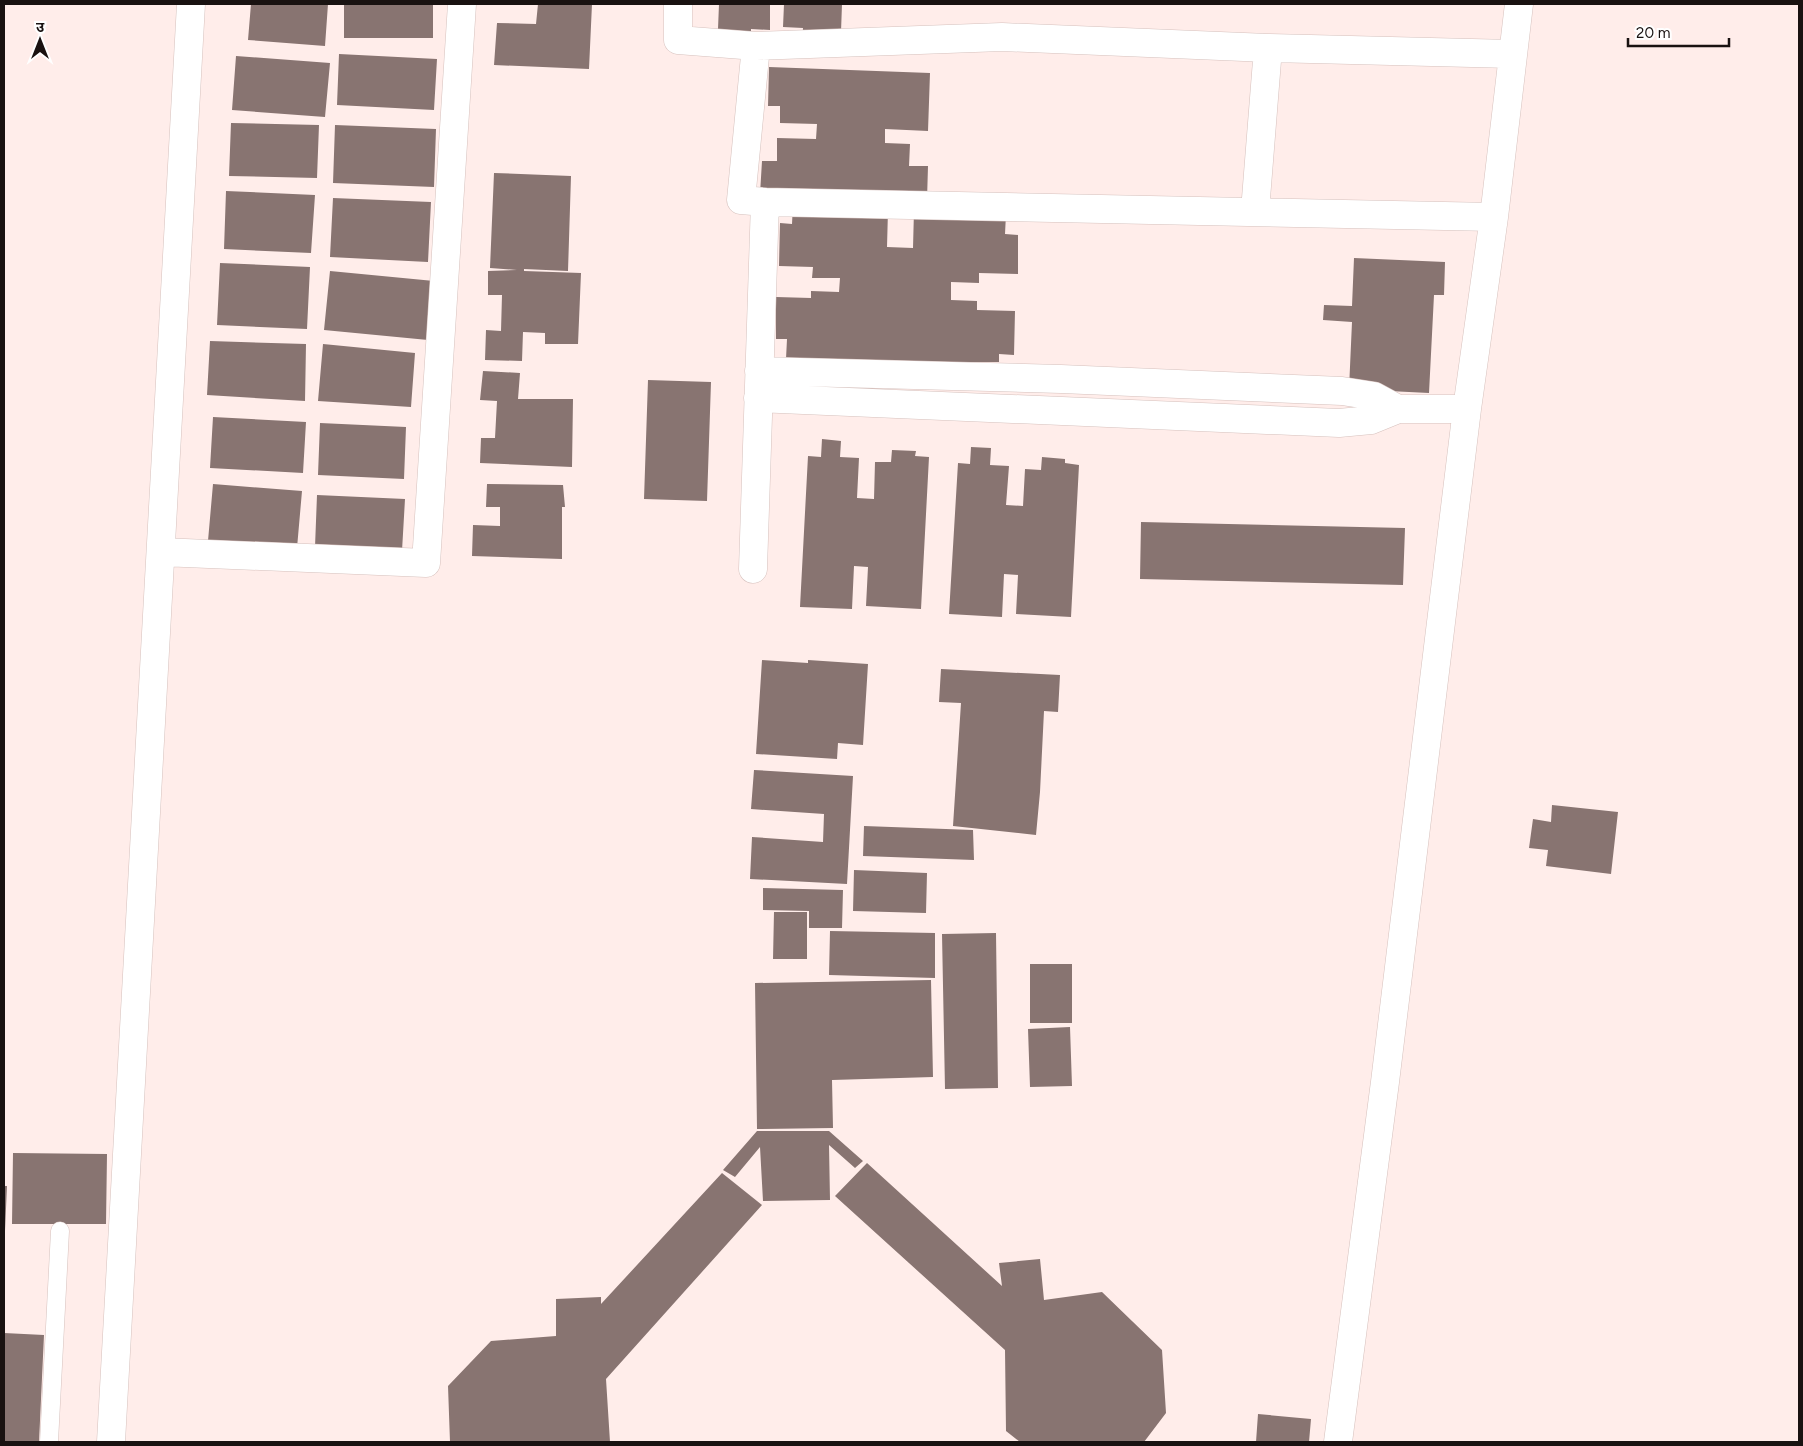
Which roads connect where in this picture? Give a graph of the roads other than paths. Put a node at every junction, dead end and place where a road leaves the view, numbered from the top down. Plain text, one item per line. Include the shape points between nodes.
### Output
1 (191, 4) edge
2 (462, 4) edge
3 (678, 4) edge
4 (1519, 4) edge
5 (756, 46) junction
6 (1268, 48) junction
7 (1512, 54) junction
8 (765, 202) junction
9 (1255, 211) junction
10 (1494, 217) junction
11 (759, 371) junction
12 (758, 398) junction
13 (1398, 409) junction
14 (1467, 409) junction
15 (160, 552) junction
16 (753, 568) dead end
17 (60, 1231) dead end
18 (49, 1442) edge
19 (111, 1442) edge
20 (1338, 1442) edge

1 - 15 street
2 - 15 street via 426,563
3 - 5 street via 678,40
4 - 7 street
5 - 6 street via 1002,37
5 - 8 street via 741,200
6 - 7 street
6 - 9 street
7 - 10 street
8 - 9 street
8 - 11 street
9 - 10 street
10 - 14 street
11 - 12 street
11 - 13 street via 1342,391 1374,396
12 - 13 street via 1339,423 1371,420
12 - 16 street
13 - 14 street
14 - 20 street via 1392,1033
15 - 19 street
17 - 18 lane

